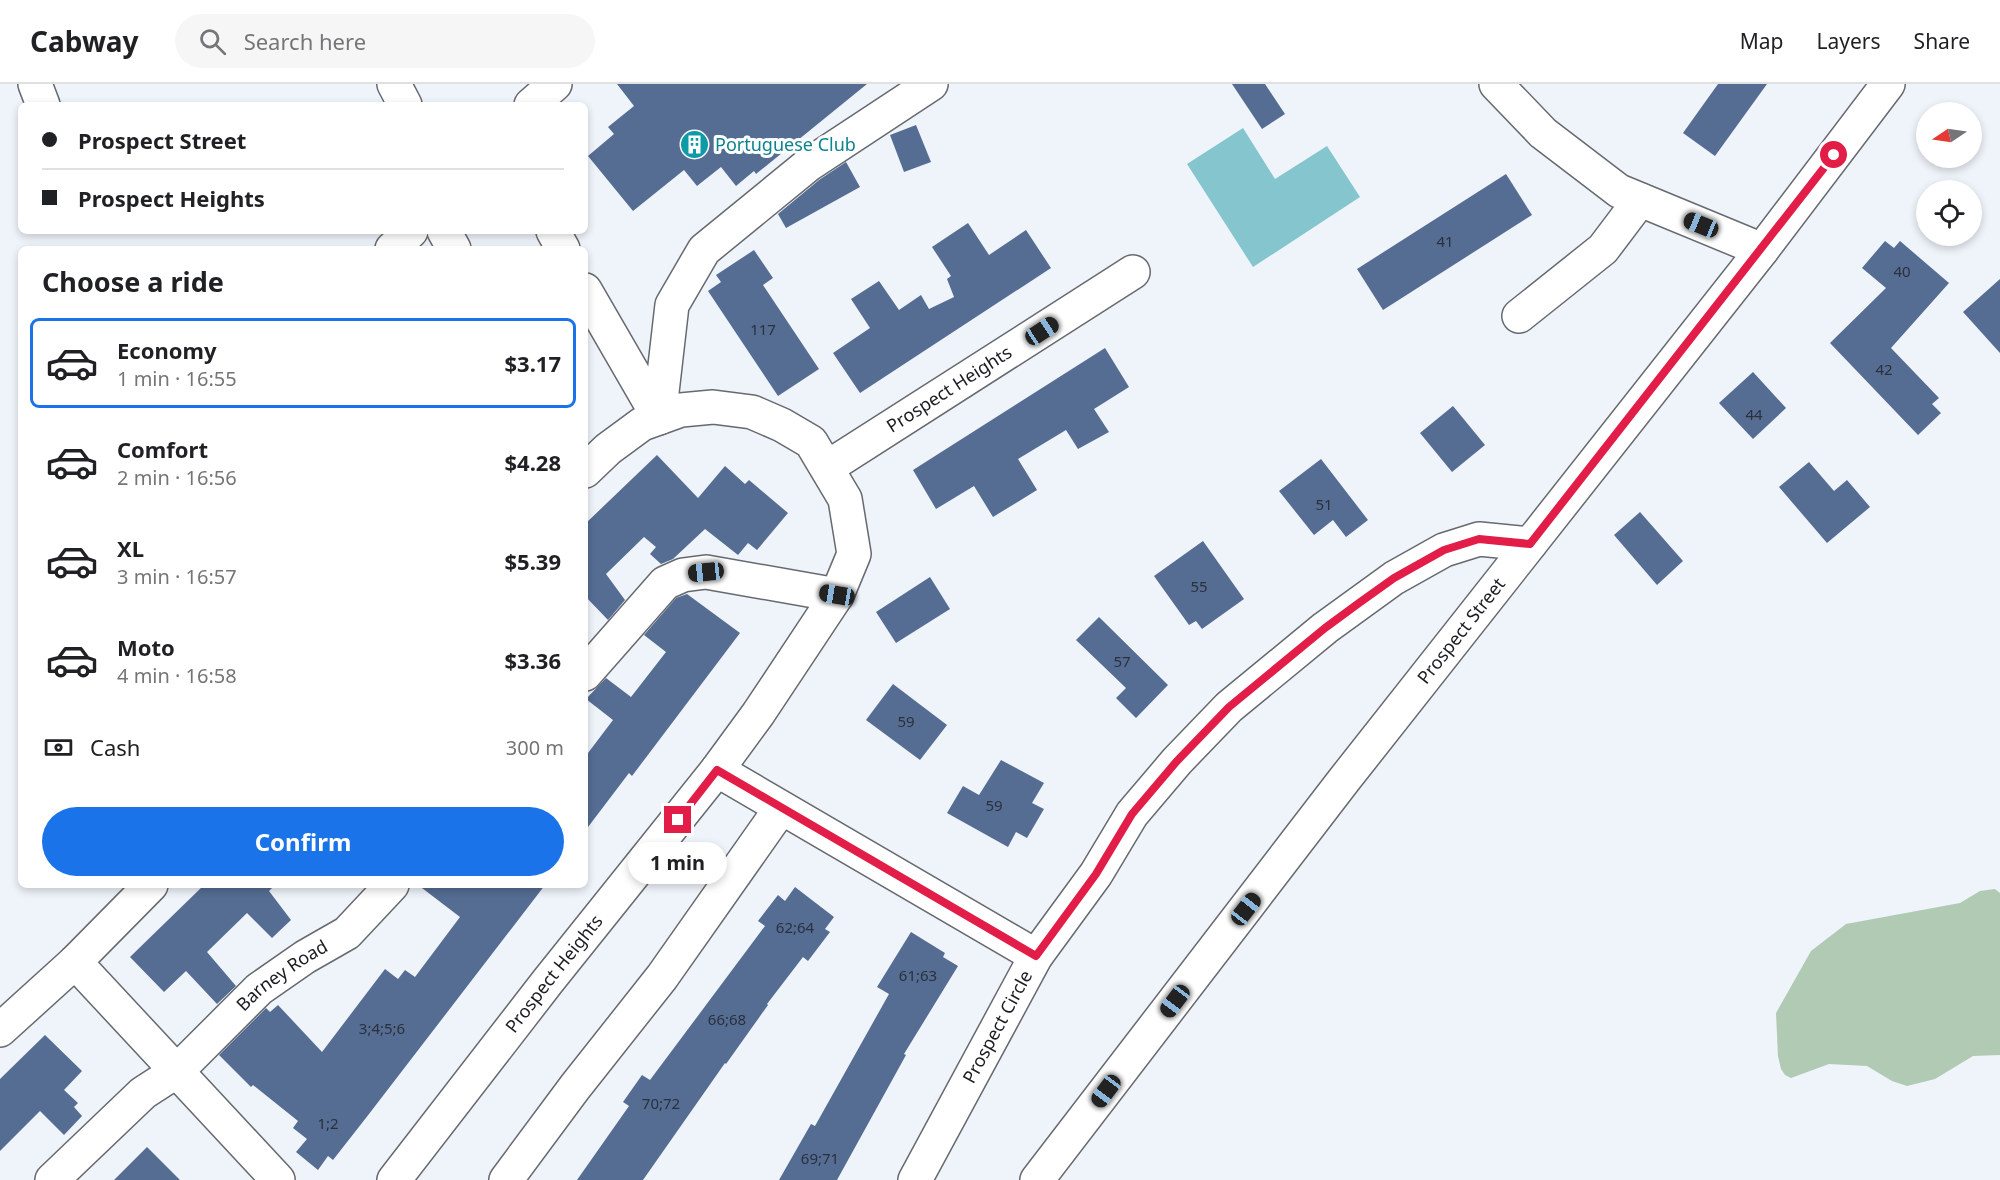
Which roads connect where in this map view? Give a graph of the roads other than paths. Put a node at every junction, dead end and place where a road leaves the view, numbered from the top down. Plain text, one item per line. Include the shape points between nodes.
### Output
1 (35, 84) edge
2 (393, 84) edge
3 (555, 84) edge
4 (931, 84) edge
5 (1496, 84) edge
6 (1888, 84) edge
7 (42, 102) edge
8 (403, 102) edge
9 (534, 102) edge
10 (1640, 200) junction
11 (408, 234) edge
12 (395, 246) edge
13 (1762, 250) junction
14 (1132, 272) dead end
15 (588, 296) edge
16 (1519, 316) dead end
17 (659, 418) junction
18 (828, 467) junction
19 (588, 468) edge
20 (1530, 544) junction
21 (837, 595) junction
22 (588, 671) edge
23 (717, 770) junction
24 (781, 807) junction
25 (148, 888) edge
26 (389, 888) edge
27 (1036, 956) junction
28 (75, 962) junction
29 (0, 1030) edge
30 (177, 1071) junction
31 (52, 1180) edge
32 (278, 1180) edge
33 (393, 1180) edge
34 (506, 1180) edge
35 (915, 1180) edge
36 (1037, 1180) edge

1 - 7 street
2 - 8 street
3 - 9 street
4 - 17 street via 808,165 704,250 672,305
5 - 10 street via 1543,133 1619,191
6 - 13 street, Prospect Street
10 - 13 street
10 - 16 street via 1603,249
11 - 12 street
13 - 20 street, Prospect Street
14 - 18 street, Prospect Heights
15 - 17 street
17 - 18 street, Prospect Heights via 681,410 752,412 811,442
17 - 19 street, Prospect Heights via 642,424
18 - 21 street, Prospect Heights via 845,499 854,554
20 - 27 street, Prospect Circle via 1479,539 1444,550 1359,603 1229,707 1132,814 1096,874
20 - 36 street, Prospect Street
21 - 22 street via 706,572 683,575 665,583
21 - 23 street, Prospect Heights
23 - 24 street
23 - 33 street, Prospect Heights
24 - 27 street
24 - 34 street via 662,977
25 - 28 street
26 - 30 street, Barney Road via 347,933 259,989
27 - 35 street, Prospect Circle
28 - 29 street
28 - 30 street
30 - 31 street, Barney Road via 143,1093
30 - 32 street

